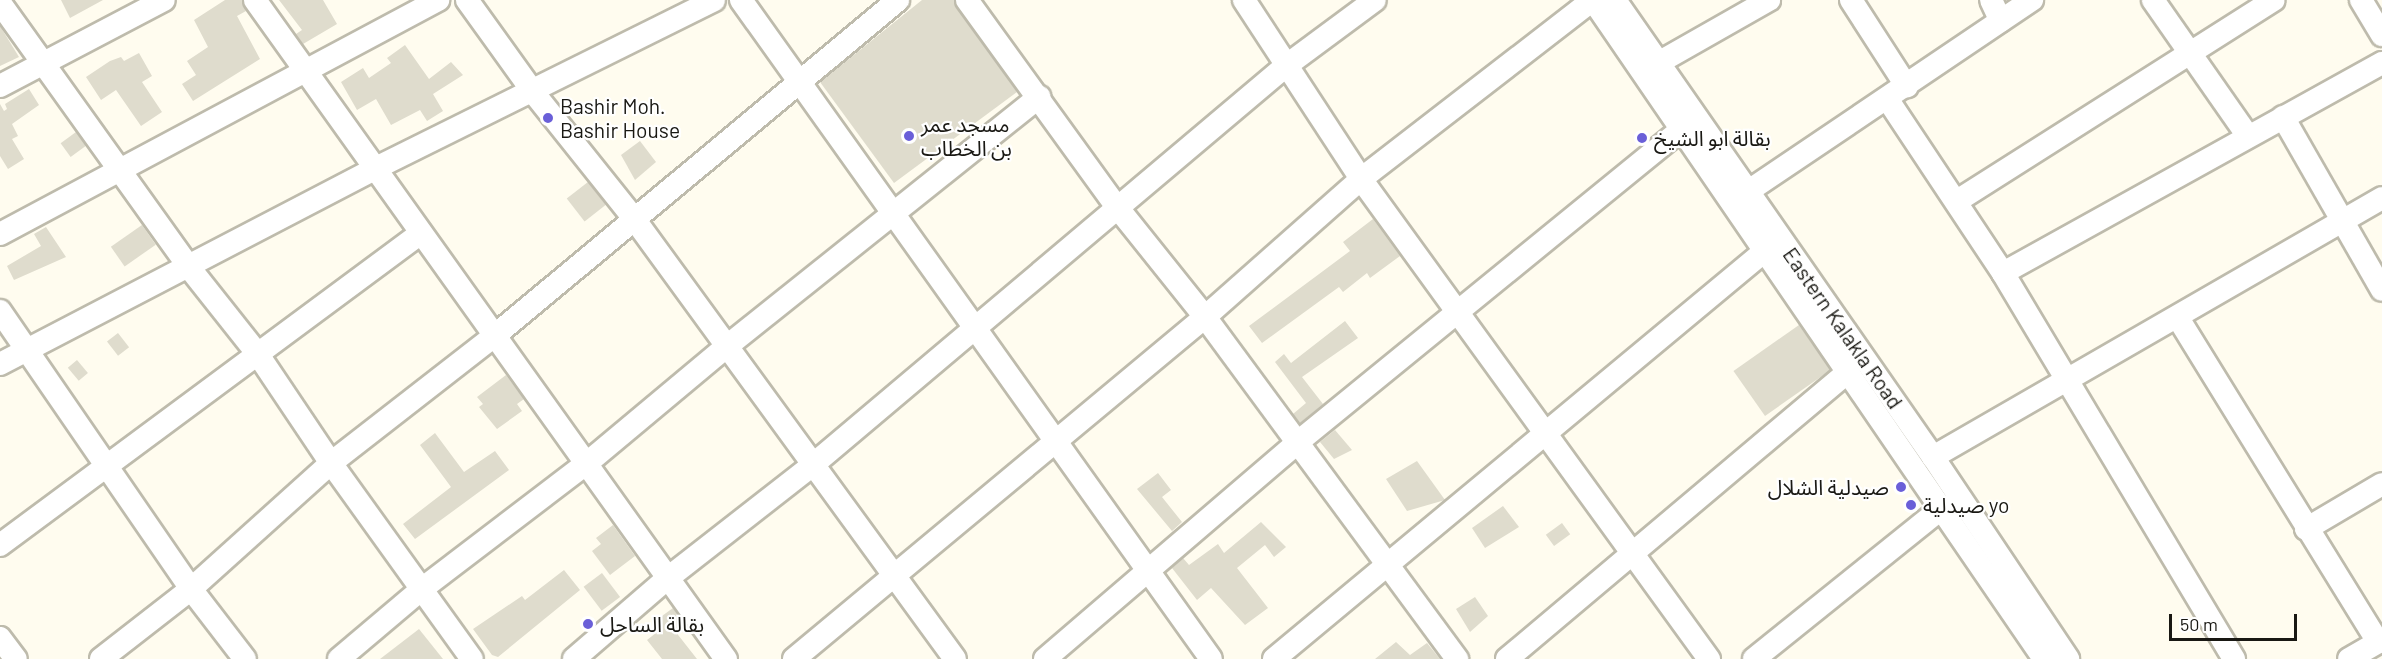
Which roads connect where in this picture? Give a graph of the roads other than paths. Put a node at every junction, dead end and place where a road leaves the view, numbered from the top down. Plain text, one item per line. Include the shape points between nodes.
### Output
1 (164, 0) edge
2 (255, 0) edge
3 (438, 0) edge
4 (467, 0) edge
5 (714, 0) edge
6 (741, 0) edge
7 (898, 0) edge
8 (967, 0) edge
9 (1244, 0) edge
10 (1375, 0) edge
11 (1593, 0) edge
12 (1615, 0) edge
13 (1769, 0) edge
14 (1851, 0) edge
15 (1990, 0) edge
16 (2032, 0) edge
17 (2153, 0) edge
18 (2274, 0) edge
19 (2361, 0) edge
20 (0, 3) edge
21 (2001, 21) junction
22 (2382, 35) edge
23 (2193, 55) junction
24 (45, 63) junction
25 (1658, 63) junction
26 (2382, 63) edge
27 (1287, 65) junction
28 (307, 70) junction
29 (800, 83) junction
30 (0, 86) edge
31 (1907, 87) junction
32 (533, 92) junction
33 (1039, 97) junction
34 (1888, 100) junction
35 (2283, 117) junction
36 (1680, 130) junction
37 (2248, 136) junction
38 (378, 167) junction
39 (119, 168) junction
40 (1361, 179) junction
41 (1748, 192) junction
42 (2382, 198) edge
43 (1957, 201) junction
44 (1117, 207) junction
45 (893, 213) junction
46 (635, 220) junction
47 (2345, 220) junction
48 (421, 233) junction
49 (0, 234) edge
50 (1766, 250) junction
51 (188, 266) junction
52 (2003, 273) junction
53 (2382, 290) edge
54 (0, 311) edge
55 (1457, 311) junction
56 (1205, 317) junction
57 (2178, 318) junction
58 (974, 326) junction
59 (493, 337) junction
60 (726, 347) junction
61 (25, 349) junction
62 (257, 353) junction
63 (0, 364) edge
64 (1849, 371) junction
65 (2067, 380) junction
66 (1546, 431) junction
67 (1057, 439) junction
68 (1298, 442) junction
69 (1933, 457) junction
70 (815, 463) junction
71 (104, 464) junction
72 (331, 464) junction
73 (586, 465) junction
74 (2382, 484) edge
75 (1943, 507) junction
76 (2306, 529) junction
77 (0, 545) edge
78 (1632, 552) junction
79 (1388, 564) junction
80 (1149, 570) junction
81 (895, 577) junction
82 (668, 578) junction
83 (423, 588) junction
84 (191, 589) junction
85 (0, 638) edge
86 (2380, 641) edge
87 (2041, 658) edge
88 (16, 659) edge
89 (101, 659) edge
90 (245, 659) edge
91 (339, 659) edge
92 (472, 659) edge
93 (574, 659) edge
94 (726, 659) edge
95 (794, 659) edge
96 (955, 659) edge
97 (1045, 659) edge
98 (1211, 659) edge
99 (1274, 659) edge
100 (1457, 659) edge
101 (1507, 659) edge
102 (1709, 659) edge
103 (1754, 659) edge
104 (2068, 659) edge
105 (2235, 659) edge
106 (2349, 659) edge

1 - 24 street
2 - 28 street
3 - 28 street
4 - 32 street
5 - 32 street
6 - 29 street
7 - 29 street
8 - 33 street
9 - 27 street
10 - 27 street
11 - 36 street, Eastern Kalakla Road
11 - 40 street
12 - 25 street, Eastern Kalakla Road
13 - 25 street
14 - 31 street
15 - 21 street
16 - 21 street
17 - 23 street
18 - 23 street
19 - 22 street
20 - 24 street
21 - 31 street
23 - 37 street
23 - 43 street
24 - 30 street
24 - 39 street
25 - 41 street, Eastern Kalakla Road
26 - 35 street
27 - 40 street
27 - 44 street
28 - 38 street
28 - 39 street
29 - 45 street
29 - 46 street
31 - 34 street
32 - 38 street
32 - 46 street
33 - 44 street
33 - 45 street
34 - 41 street
34 - 43 street
35 - 37 street
35 - 47 street
36 - 50 street, Eastern Kalakla Road
36 - 55 street
37 - 52 street
38 - 48 street
38 - 51 street
39 - 49 street
39 - 51 street
40 - 55 street
40 - 56 street
41 - 69 street, Eastern Kalakla Road
42 - 47 street
43 - 52 street
44 - 56 street
44 - 58 street
45 - 58 street
45 - 60 street
46 - 59 street
46 - 60 street
47 - 53 street
47 - 57 street
48 - 59 street
48 - 62 street
50 - 64 street, Eastern Kalakla Road
50 - 66 street
51 - 61 street
51 - 62 street
52 - 65 street
54 - 61 street
55 - 66 street
55 - 68 street
56 - 67 street
56 - 68 street
57 - 65 street
57 - 76 street
58 - 67 street
58 - 70 street
59 - 72 street
59 - 73 street
60 - 70 street
60 - 73 street
61 - 63 street
61 - 71 street
62 - 71 street
62 - 72 street
64 - 75 street, Eastern Kalakla Road
64 - 78 street
65 - 69 street
65 - 105 street
66 - 78 street
66 - 79 street
67 - 80 street
67 - 81 street
68 - 79 street
68 - 80 street
69 - 104 street, Eastern Kalakla Road
70 - 81 street
70 - 82 street
71 - 77 street
71 - 84 street
72 - 83 street
72 - 84 street
73 - 82 street
73 - 83 street
74 - 76 street
75 - 87 street, Eastern Kalakla Road
75 - 103 street
76 - 86 street
78 - 101 street
78 - 102 street
79 - 99 street
79 - 100 street
80 - 97 street
80 - 98 street
81 - 95 street
81 - 96 street
82 - 93 street
82 - 94 street
83 - 91 street
83 - 92 street
84 - 89 street
84 - 90 street
85 - 88 street
86 - 106 street

